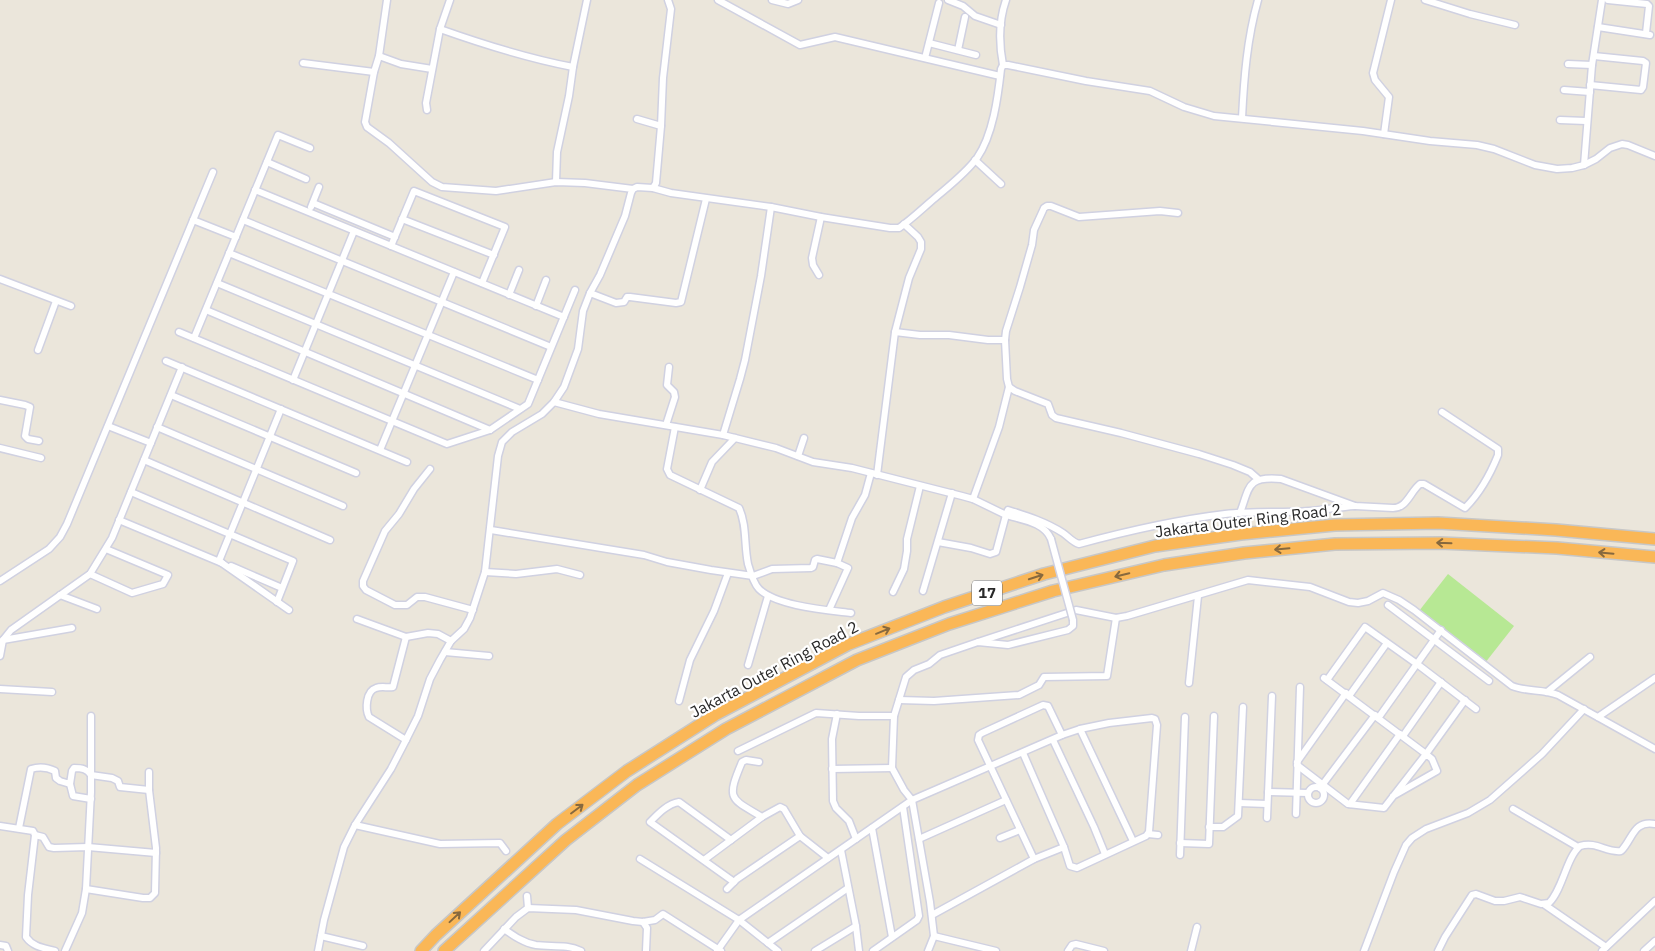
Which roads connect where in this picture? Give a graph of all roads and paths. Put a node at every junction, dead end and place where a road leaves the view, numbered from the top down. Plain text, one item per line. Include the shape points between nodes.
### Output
1 (387, 0) edge
2 (450, 0) edge
3 (587, 0) edge
4 (668, 0) edge
5 (718, 0) edge
6 (772, 0) edge
7 (798, 0) edge
8 (948, 0) edge
9 (1006, 0) edge
10 (1258, 0) edge
11 (1391, 0) edge
12 (1425, 0) edge
13 (1602, 0) edge
14 (1608, 0) edge
15 (938, 3) dead end
16 (965, 17) dead end
17 (1001, 25) junction
18 (1515, 25) dead end
19 (1598, 27) junction
20 (440, 29) junction
21 (929, 43) junction
22 (958, 50) junction
23 (976, 55) dead end
24 (378, 56) junction
25 (1594, 56) junction
26 (925, 58) junction
27 (303, 63) dead end
28 (1568, 64) dead end
29 (1003, 65) junction
30 (1592, 65) junction
31 (572, 67) junction
32 (432, 69) junction
33 (374, 72) junction
34 (1000, 76) junction
35 (1590, 85) junction
36 (1564, 90) dead end
37 (1590, 92) junction
38 (427, 110) dead end
39 (637, 118) dead end
40 (1242, 118) junction
41 (1560, 120) dead end
42 (1586, 121) junction
43 (662, 126) junction
44 (1384, 134) junction
45 (310, 148) dead end
46 (1655, 156) edge
47 (975, 160) junction
48 (267, 162) junction
49 (1584, 165) junction
50 (213, 172) dead end
51 (306, 179) dead end
52 (556, 182) junction
53 (1001, 184) dead end
54 (319, 187) dead end
55 (653, 188) junction
56 (634, 189) junction
57 (255, 190) junction
58 (706, 198) junction
59 (313, 203) junction
60 (771, 207) junction
61 (309, 212) junction
62 (1178, 213) dead end
63 (821, 217) junction
64 (402, 219) junction
65 (193, 220) junction
66 (243, 220) junction
67 (904, 224) junction
68 (354, 231) junction
69 (236, 237) junction
70 (395, 237) junction
71 (391, 246) junction
72 (229, 253) junction
73 (494, 255) junction
74 (342, 261) junction
75 (519, 270) dead end
76 (454, 272) junction
77 (819, 276) dead end
78 (0, 279) edge
79 (546, 280) dead end
80 (217, 283) junction
81 (482, 283) junction
82 (575, 290) dead end
83 (590, 293) junction
84 (328, 294) junction
85 (509, 295) junction
86 (56, 300) junction
87 (441, 302) junction
88 (71, 306) dead end
89 (536, 306) junction
90 (206, 310) junction
91 (564, 317) junction
92 (316, 324) junction
93 (179, 332) dead end
94 (895, 332) junction
95 (428, 334) junction
96 (194, 338) junction
97 (1005, 340) junction
98 (551, 347) junction
99 (38, 350) dead end
100 (305, 352) junction
101 (166, 361) dead end
102 (415, 365) junction
103 (182, 367) junction
104 (669, 367) dead end
105 (293, 380) junction
106 (538, 380) junction
107 (1009, 387) junction
108 (403, 393) junction
109 (170, 395) junction
110 (0, 400) edge
111 (554, 402) junction
112 (281, 409) junction
113 (520, 409) junction
114 (1442, 412) dead end
115 (392, 421) junction
116 (666, 425) junction
117 (108, 426) junction
118 (157, 427) junction
119 (675, 427) junction
120 (490, 430) junction
121 (723, 435) junction
122 (270, 437) junction
123 (735, 438) junction
124 (804, 438) dead end
125 (39, 441) dead end
126 (151, 443) junction
127 (0, 448) edge
128 (380, 450) junction
129 (798, 456) junction
130 (41, 458) dead end
131 (144, 460) junction
132 (407, 462) dead end
133 (257, 469) junction
134 (430, 469) dead end
135 (356, 473) dead end
136 (874, 474) junction
137 (1258, 479) junction
138 (920, 486) junction
139 (700, 490) junction
140 (131, 492) junction
141 (952, 493) junction
142 (972, 499) junction
143 (243, 503) junction
144 (343, 506) dead end
145 (1355, 506) junction
146 (1240, 513) junction
147 (1006, 515) junction
148 (119, 520) junction
149 (491, 530) junction
150 (230, 534) junction
151 (1655, 539) edge
152 (330, 540) dead end
153 (938, 542) junction
154 (106, 549) junction
155 (1655, 557) edge
156 (219, 561) junction
157 (837, 563) junction
158 (485, 572) junction
159 (728, 573) junction
160 (90, 574) junction
161 (580, 575) dead end
162 (752, 576) junction
163 (0, 581) edge
164 (282, 588) junction
165 (923, 591) dead end
166 (893, 592) dead end
167 (60, 595) junction
168 (768, 596) junction
169 (1198, 596) junction
170 (277, 602) junction
171 (1388, 605) dead end
172 (97, 609) dead end
173 (289, 610) dead end
174 (472, 610) junction
175 (829, 610) junction
176 (851, 613) dead end
177 (1116, 618) junction
178 (357, 619) dead end
179 (72, 628) dead end
180 (1442, 630) junction
181 (406, 636) junction
182 (1435, 639) junction
183 (3, 640) junction
184 (451, 641) junction
185 (978, 642) junction
186 (1387, 643) junction
187 (444, 652) junction
188 (0, 656) edge
189 (489, 656) dead end
190 (1590, 657) dead end
191 (1417, 664) junction
192 (748, 665) dead end
193 (1655, 678) edge
194 (1489, 681) dead end
195 (1441, 682) junction
196 (1189, 683) dead end
197 (1300, 686) dead end
198 (0, 689) edge
199 (52, 692) dead end
200 (1547, 692) junction
201 (1348, 695) junction
202 (1272, 696) dead end
203 (900, 700) junction
204 (1465, 700) junction
205 (680, 701) dead end
206 (1243, 707) dead end
207 (1476, 709) dead end
208 (1584, 709) junction
209 (837, 714) junction
210 (91, 716) dead end
211 (894, 716) junction
212 (1214, 716) dead end
213 (1377, 716) junction
214 (1598, 716) junction
215 (1185, 717) dead end
216 (1080, 729) junction
217 (1062, 735) junction
218 (1402, 735) junction
219 (406, 740) junction
220 (1053, 740) junction
221 (1655, 749) edge
222 (738, 751) dead end
223 (1024, 753) junction
224 (1426, 754) junction
225 (759, 762) dead end
226 (1297, 763) junction
227 (991, 766) junction
228 (892, 768) junction
229 (832, 770) junction
230 (149, 772) dead end
231 (91, 776) junction
232 (70, 784) junction
233 (1322, 786) junction
234 (149, 790) junction
235 (1268, 792) junction
236 (1296, 793) junction
237 (1308, 794) junction
238 (1393, 796) junction
239 (91, 799) junction
240 (912, 800) junction
241 (1006, 800) junction
242 (1239, 803) junction
243 (1267, 804) junction
244 (1350, 804) junction
245 (903, 807) junction
246 (1513, 809) dead end
247 (1296, 814) dead end
248 (762, 817) junction
249 (1267, 818) dead end
250 (1655, 824) edge
251 (355, 825) junction
252 (0, 826) edge
253 (19, 828) junction
254 (872, 828) junction
255 (1209, 828) junction
256 (1020, 830) junction
257 (1148, 834) junction
258 (35, 835) junction
259 (1158, 835) dead end
260 (800, 836) junction
261 (1000, 838) dead end
262 (856, 839) junction
263 (920, 839) junction
264 (731, 840) junction
265 (1133, 841) junction
266 (1180, 843) junction
267 (88, 847) junction
268 (1064, 847) junction
269 (1578, 847) junction
270 (840, 850) junction
271 (506, 851) dead end
272 (156, 853) junction
273 (1105, 854) junction
274 (1180, 855) dead end
275 (828, 858) junction
276 (640, 859) dead end
277 (704, 860) junction
278 (1034, 860) junction
279 (734, 882) junction
280 (848, 888) junction
281 (86, 889) junction
282 (727, 889) dead end
283 (527, 896) dead end
284 (1655, 901) edge
285 (1545, 905) junction
286 (528, 908) junction
287 (932, 915) junction
288 (739, 920) junction
289 (643, 922) junction
290 (856, 926) junction
291 (1197, 927) dead end
292 (504, 929) junction
293 (321, 936) junction
294 (934, 936) junction
295 (892, 937) junction
296 (1655, 941) edge
297 (768, 943) junction
298 (0, 945) edge
299 (363, 946) dead end
300 (1604, 949) edge
301 (719, 950) edge
302 (8, 951) edge
303 (55, 951) edge
304 (65, 951) edge
305 (318, 951) edge
306 (421, 951) edge
307 (444, 951) edge
308 (484, 951) edge
309 (580, 951) edge
310 (646, 951) edge
311 (778, 951) edge
312 (815, 951) edge
313 (859, 951) edge
314 (873, 951) edge
315 (928, 951) edge
316 (996, 951) edge
317 (1068, 951) edge
318 (1104, 951) edge
319 (1191, 951) edge
320 (1364, 951) edge
321 (1438, 951) edge
322 (1644, 951) edge

1 - 24 street
2 - 20 street
3 - 31 street
4 - 43 street via 671,9 663,78
5 - 26 street via 800,45 834,38
6 - 7 street via 788,4
8 - 17 street via 963,6 974,16
9 - 17 street
10 - 40 street via 1245,69
11 - 44 street via 1373,73 1389,97
12 - 18 street
13 - 19 street
14 - 19 street via 1647,4 1648,34
15 - 21 street
16 - 22 street
17 - 29 street
19 - 25 street
20 - 31 street via 494,49
20 - 32 street
21 - 22 street
21 - 26 street
22 - 23 street
24 - 32 street
24 - 33 street
25 - 30 street
25 - 35 street via 1646,63 1643,87 1641,90
26 - 34 street
27 - 33 street
28 - 30 street
29 - 34 street
29 - 40 street via 1150,91 1200,113
30 - 35 street
31 - 52 street via 557,152
32 - 38 street
33 - 52 street via 365,115 367,127 432,182 442,186 496,191
34 - 47 street via 988,134
35 - 37 street
36 - 37 street
37 - 42 street
39 - 43 street
40 - 44 street
41 - 42 street
42 - 49 street
43 - 55 street
44 - 49 street via 1477,145 1557,169
45 - 48 street via 278,136
46 - 49 street via 1622,144
47 - 53 street
47 - 67 street
48 - 51 street
48 - 57 street
50 - 65 street
52 - 56 street
54 - 59 street
55 - 56 street
55 - 58 street
56 - 83 street via 610,253
57 - 61 street
57 - 66 street
58 - 60 street
58 - 83 street via 681,302 630,297 616,303
59 - 61 street
59 - 70 street
60 - 63 street
60 - 121 street via 762,276 745,360
61 - 68 street
62 - 97 street via 1160,211 1079,217 1052,206 1044,208 1034,230
63 - 67 street via 890,228
63 - 77 street via 812,258
64 - 70 street
64 - 73 street
64 - 73 street via 414,191 505,227
65 - 69 street
65 - 117 street
66 - 69 street
66 - 74 street
67 - 94 street via 918,237 921,249 909,278
68 - 71 street
68 - 74 street
69 - 72 street
70 - 71 street
71 - 76 street
72 - 80 street
72 - 84 street
73 - 81 street
74 - 84 street
74 - 87 street
75 - 85 street
76 - 81 street
76 - 87 street
78 - 86 street
79 - 89 street
80 - 90 street
80 - 92 street
81 - 85 street
82 - 91 street
83 - 111 street via 583,311 578,349 569,376
84 - 92 street
84 - 95 street
85 - 89 street
86 - 88 street
86 - 99 street
87 - 95 street
87 - 98 street
89 - 91 street
90 - 96 street
90 - 100 street
91 - 98 street
92 - 100 street
92 - 102 street
93 - 96 street
94 - 97 street
94 - 136 street
95 - 102 street
95 - 106 street
96 - 105 street
97 - 107 street
98 - 106 street
100 - 105 street
100 - 108 street
101 - 103 street
102 - 108 street
102 - 113 street
103 - 109 street
103 - 112 street
104 - 116 street via 667,385 675,397
105 - 115 street
106 - 113 street via 528,404
107 - 137 street via 1048,404 1056,418 1233,464
107 - 142 street via 999,427
108 - 115 street
108 - 120 street
109 - 118 street
109 - 122 street
110 - 125 street via 30,407 25,436
111 - 116 street via 600,414
111 - 149 street via 502,442
112 - 122 street
112 - 128 street
113 - 120 street
114 - 145 street via 1498,449 1492,471 1466,508 1424,484 1415,488 1404,506 1399,508
115 - 120 street via 447,444
115 - 128 street
116 - 119 street
117 - 126 street
117 - 163 street via 60,537 49,549
118 - 126 street
118 - 133 street
119 - 121 street
119 - 139 street via 667,469 675,479
121 - 123 street
122 - 133 street
122 - 135 street
123 - 129 street
123 - 139 street via 712,462
124 - 129 street
126 - 131 street
127 - 130 street
128 - 132 street
129 - 136 street
131 - 140 street
131 - 143 street
133 - 143 street
133 - 144 street
134 - 174 street via 385,531 363,586 395,605 407,605 417,597 425,597
136 - 138 street
136 - 157 street via 852,518
137 - 145 street via 1281,479
137 - 146 street via 1251,484
138 - 141 street
138 - 166 street via 907,538 904,569
139 - 162 street via 739,508
140 - 148 street
140 - 150 street
141 - 142 street
141 - 153 street
142 - 147 street
143 - 150 street
143 - 152 street
145 - 146 street
146 - 147 street via 1135,529 1079,544 1036,518 1008,510
147 - 153 street via 994,554
147 - 185 street, bridge via 1045,528 1051,539 1073,626 1008,645
148 - 154 street
148 - 156 street
149 - 158 street
149 - 159 street via 644,555
150 - 156 street
150 - 164 street via 293,561
306 -> 151 highway, Jakarta Outer Ring Road 2 / 17 via 557,824 627,771 716,715 849,644 944,607 1044,574 1155,546 1335,525 1438,523
153 - 165 street
154 - 160 street
154 - 160 street via 168,575 163,584 132,593
155 -> 307 highway, Jakarta Outer Ring Road 2 / 17 via 1556,548 1440,543 1334,544 1164,565 1053,591 949,624 857,660 726,729 637,785 566,840
156 - 164 street
156 - 170 street
157 - 162 street via 817,559 811,568 772,568
157 - 175 street via 848,568
158 - 161 street via 516,574 557,570
158 - 174 street
159 - 162 street
159 - 205 street via 690,660
160 - 167 street
162 - 168 street via 757,588
164 - 170 street
167 - 172 street
167 - 183 street via 11,630
168 - 175 street via 809,608
168 - 192 street
169 - 177 street
169 - 180 street via 1248,580 1310,587 1353,602 1364,603 1382,594 1399,600
169 - 196 street
170 - 173 street
171 - 182 street
174 - 184 street via 464,629
175 - 176 street
177 - 185 street via 1076,610
177 - 203 street via 1107,676 1044,677 1040,685 1019,695 934,702
178 - 181 street
179 - 183 street
180 - 182 street
180 - 200 street via 1512,686
181 - 184 street via 438,634
181 - 219 street via 392,687 371,691 366,705 369,717
182 - 191 street
182 - 194 street
183 - 188 street
184 - 187 street
185 - 203 street via 940,655 914,670 906,677
186 - 191 street
186 - 201 street
186 - 201 street via 1365,628 1325,679
187 - 189 street
187 - 219 street
190 - 200 street
191 - 195 street
191 - 213 street
193 - 214 street
195 - 204 street
195 - 218 street
197 - 226 street
198 - 199 street
200 - 208 street
201 - 213 street
201 - 226 street
202 - 235 street
203 - 211 street
204 - 207 street
204 - 224 street
206 - 242 street
208 - 214 street
208 - 320 street via 1542,754 1490,800 1412,838 1394,872
209 - 211 street
209 - 222 street via 816,713
209 - 229 street via 832,739
210 - 231 street
211 - 228 street
212 - 255 street
213 - 218 street
213 - 233 street
214 - 221 street
215 - 266 street
216 - 217 street
216 - 257 street via 1155,719
216 - 265 street
217 - 220 street
217 - 227 street via 1048,706 1039,706 979,735 978,740
218 - 224 street
218 - 244 street
219 - 251 street
220 - 223 street
220 - 273 street
223 - 227 street
223 - 268 street
224 - 238 street
224 - 238 street via 1437,771
225 - 248 street via 742,762 732,791 736,802
226 - 233 street
226 - 236 street
227 - 240 street
227 - 241 street
228 - 229 street
228 - 240 street
229 - 262 street via 833,801 849,821
230 - 234 street
231 - 232 street via 88,771 74,768
231 - 234 street via 112,778 120,787
231 - 239 street
232 - 239 street via 73,796
232 - 253 street via 56,778 55,771 31,769
233 - 237 street via 1311,789
233 - 237 street via 1322,802 1312,803
233 - 244 street
234 - 272 street
235 - 236 street
235 - 243 street
236 - 237 street
236 - 247 street
238 - 244 street via 1384,808
239 - 267 street
240 - 245 street
240 - 263 street
241 - 256 street
241 - 263 street
242 - 243 street
242 - 255 street via 1238,816 1223,828
243 - 249 street
245 - 254 street
245 - 295 street via 919,912 917,920
246 - 269 street
248 - 260 street via 776,808 784,809
248 - 264 street
250 - 269 street via 1641,824 1621,851 1592,844
251 - 271 street via 440,844 500,844
251 - 293 street via 344,847
252 - 253 street
253 - 258 street via 30,829
254 - 262 street
254 - 295 street
255 - 266 street via 1209,844
256 - 261 street
256 - 278 street
257 - 259 street
257 - 265 street
258 - 267 street via 54,848
258 - 303 street via 26,937 35,946
260 - 275 street
260 - 279 street
262 - 270 street
263 - 287 street
264 - 277 street
264 - 277 street via 679,802 667,807 650,822
265 - 273 street
266 - 274 street
267 - 272 street
267 - 281 street
268 - 273 street via 1070,866 1075,868
268 - 278 street
269 - 285 street via 1551,901
270 - 275 street
270 - 280 street
272 - 281 street via 155,892 150,898
275 - 288 street
276 - 288 street
277 - 279 street
278 - 287 street
279 - 282 street
280 - 290 street
280 - 297 street
281 - 304 street via 82,913
283 - 286 street
284 - 300 street
285 - 300 street
285 - 321 street via 1520,896 1500,902 1474,894
286 - 289 street via 576,910
286 - 292 street
287 - 294 street
288 - 297 street
288 - 301 street
289 - 301 street via 664,914
289 - 310 street via 647,928
290 - 312 street
290 - 313 street
291 - 319 street
292 - 308 street
292 - 309 street via 523,942
293 - 299 street
293 - 305 street
294 - 315 street
294 - 316 street
295 - 314 street
296 - 322 street
297 - 311 street
298 - 302 street via 6,946
317 - 318 street via 1072,945 1080,944

